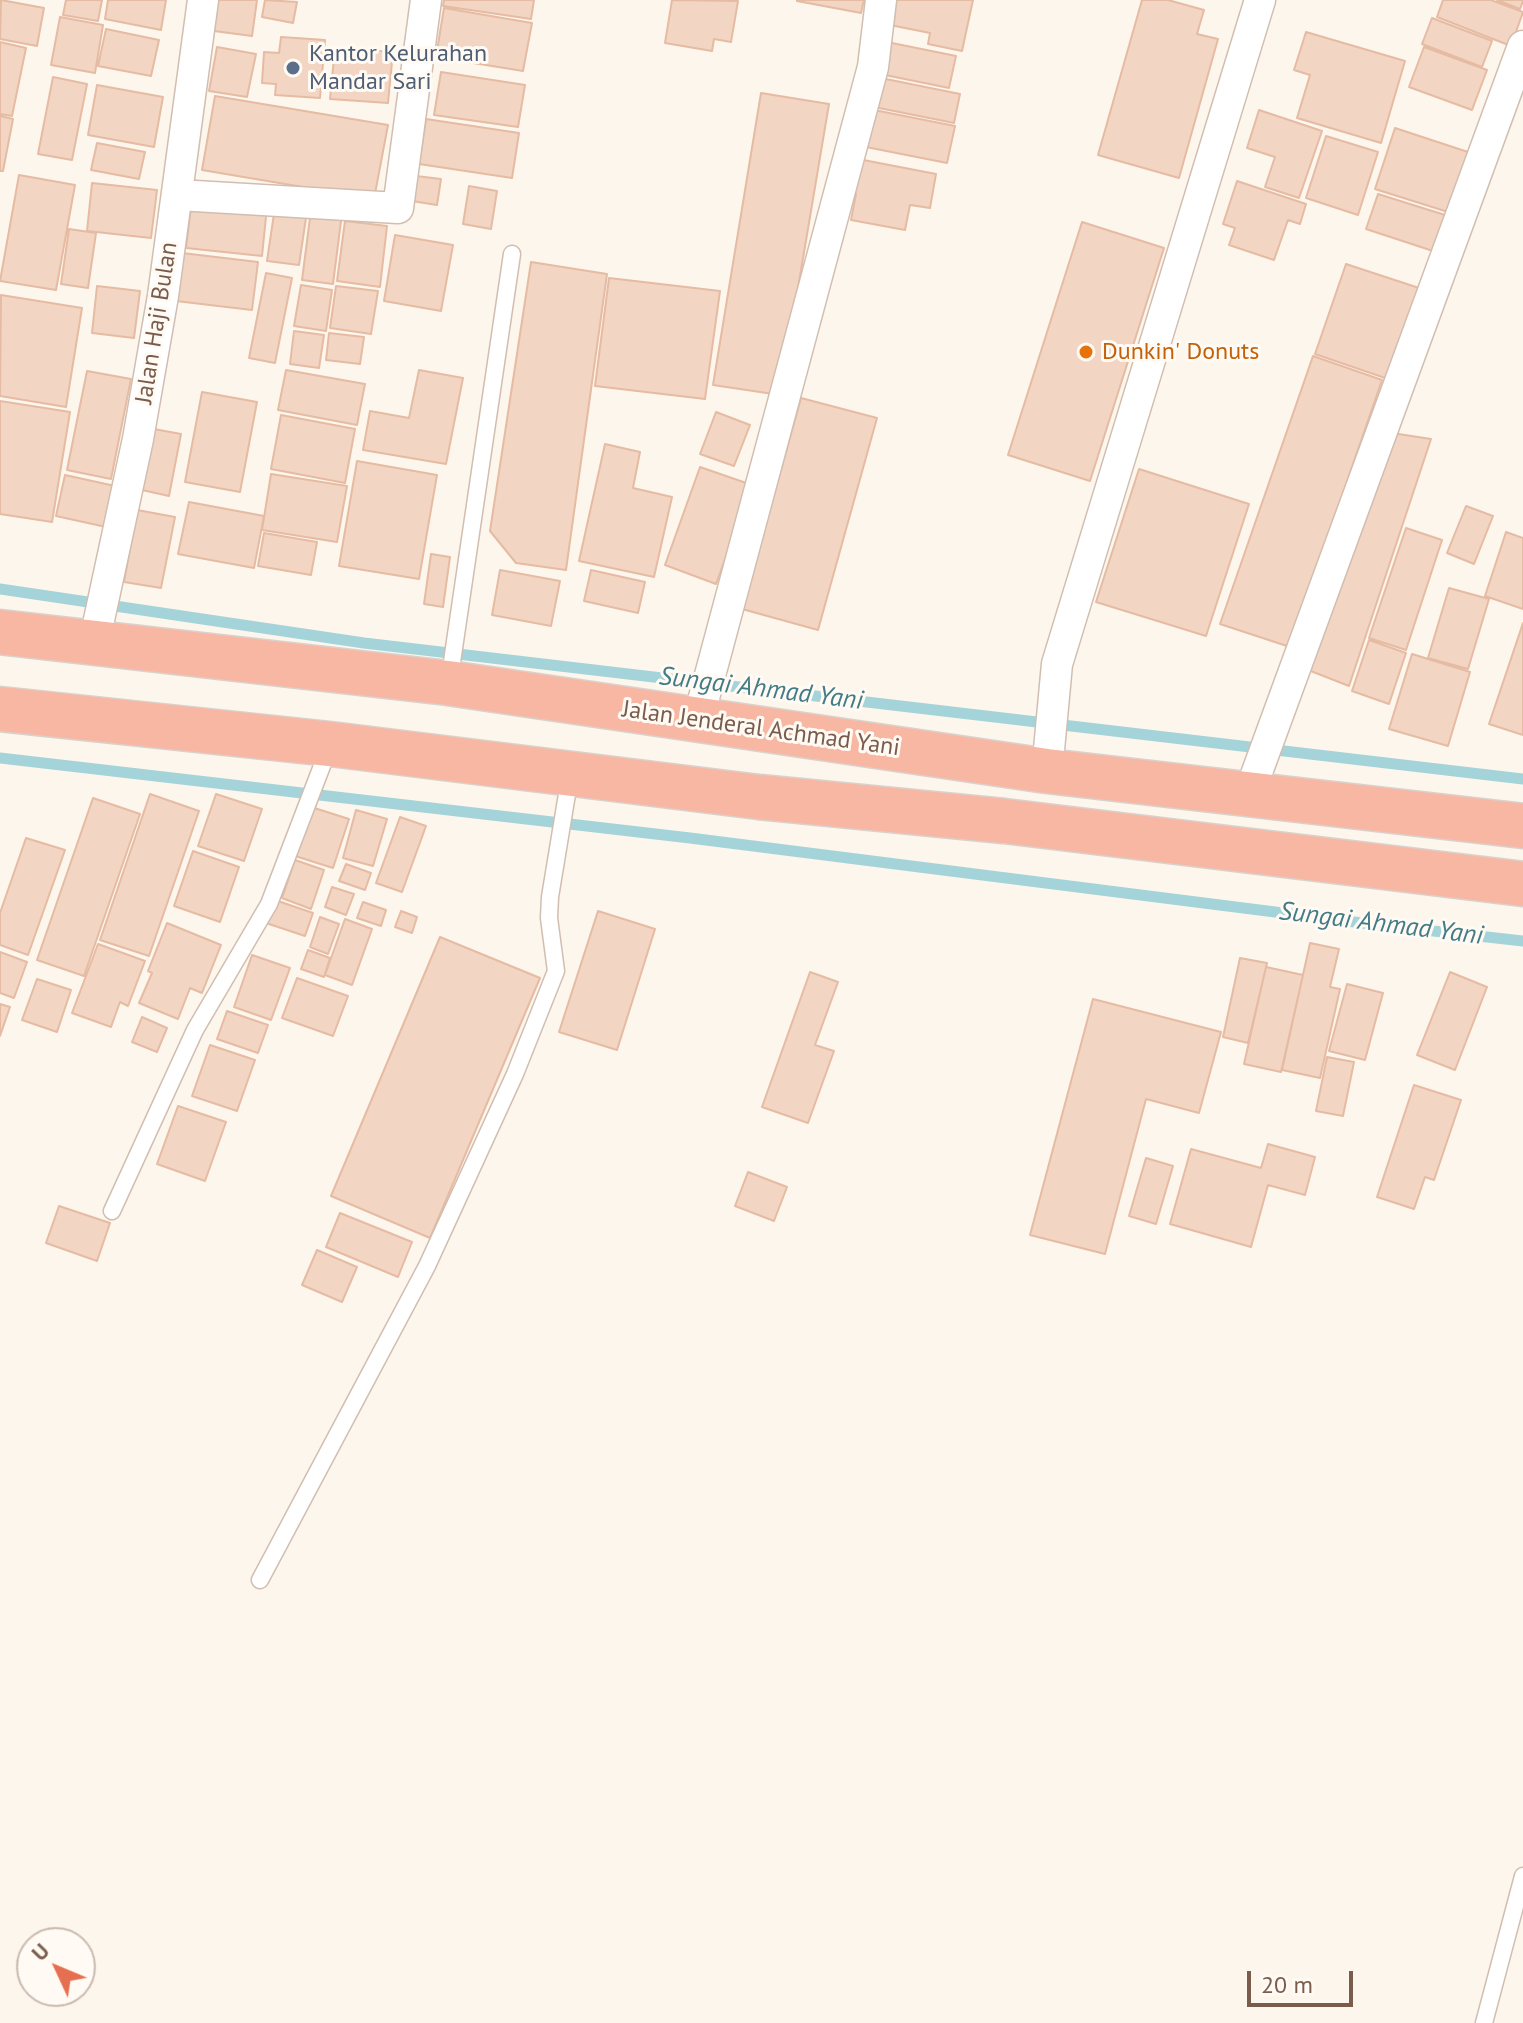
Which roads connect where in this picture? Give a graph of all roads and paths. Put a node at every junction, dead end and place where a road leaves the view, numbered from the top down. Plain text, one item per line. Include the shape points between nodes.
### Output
1 (203, 0) edge
2 (426, 0) edge
3 (881, 0) edge
4 (1260, 0) edge
5 (1523, 46) edge
6 (178, 195) junction
7 (512, 254) dead end
8 (0, 632) edge
9 (97, 632) junction
10 (448, 683) junction
11 (0, 709) edge
12 (698, 720) junction
13 (768, 730) junction
14 (330, 744) junction
15 (1047, 771) junction
16 (570, 774) junction
17 (1253, 780) junction
18 (759, 797) junction
19 (1523, 826) edge
20 (1523, 884) edge
21 (112, 1211) dead end
22 (260, 1580) dead end
23 (1523, 1876) edge
24 (1484, 2023) edge

1 - 6 street, Jalan Haji Bulan
2 - 6 street via 398,208
3 - 12 street via 873,67
4 - 15 street via 1057,664
5 - 17 street
6 - 9 street, Jalan Haji Bulan via 143,410
7 - 10 lane
8 - 9 highway, Jalan Jenderal Achmad Yani
9 - 10 highway, Jalan Jenderal Achmad Yani
10 - 12 highway, Jalan Jenderal Achmad Yani
11 - 14 highway
12 - 13 highway, Jalan Jenderal Achmad Yani
13 - 15 highway, Jalan Jenderal Achmad Yani
13 - 18 highway
14 - 16 highway
14 - 21 lane via 269,904 195,1030
15 - 17 highway, Jalan Jenderal Achmad Yani
16 - 18 highway
16 - 22 lane via 550,897 556,971 427,1266
17 - 19 highway, Jalan Jenderal Achmad Yani
18 - 20 highway
23 - 24 lane

